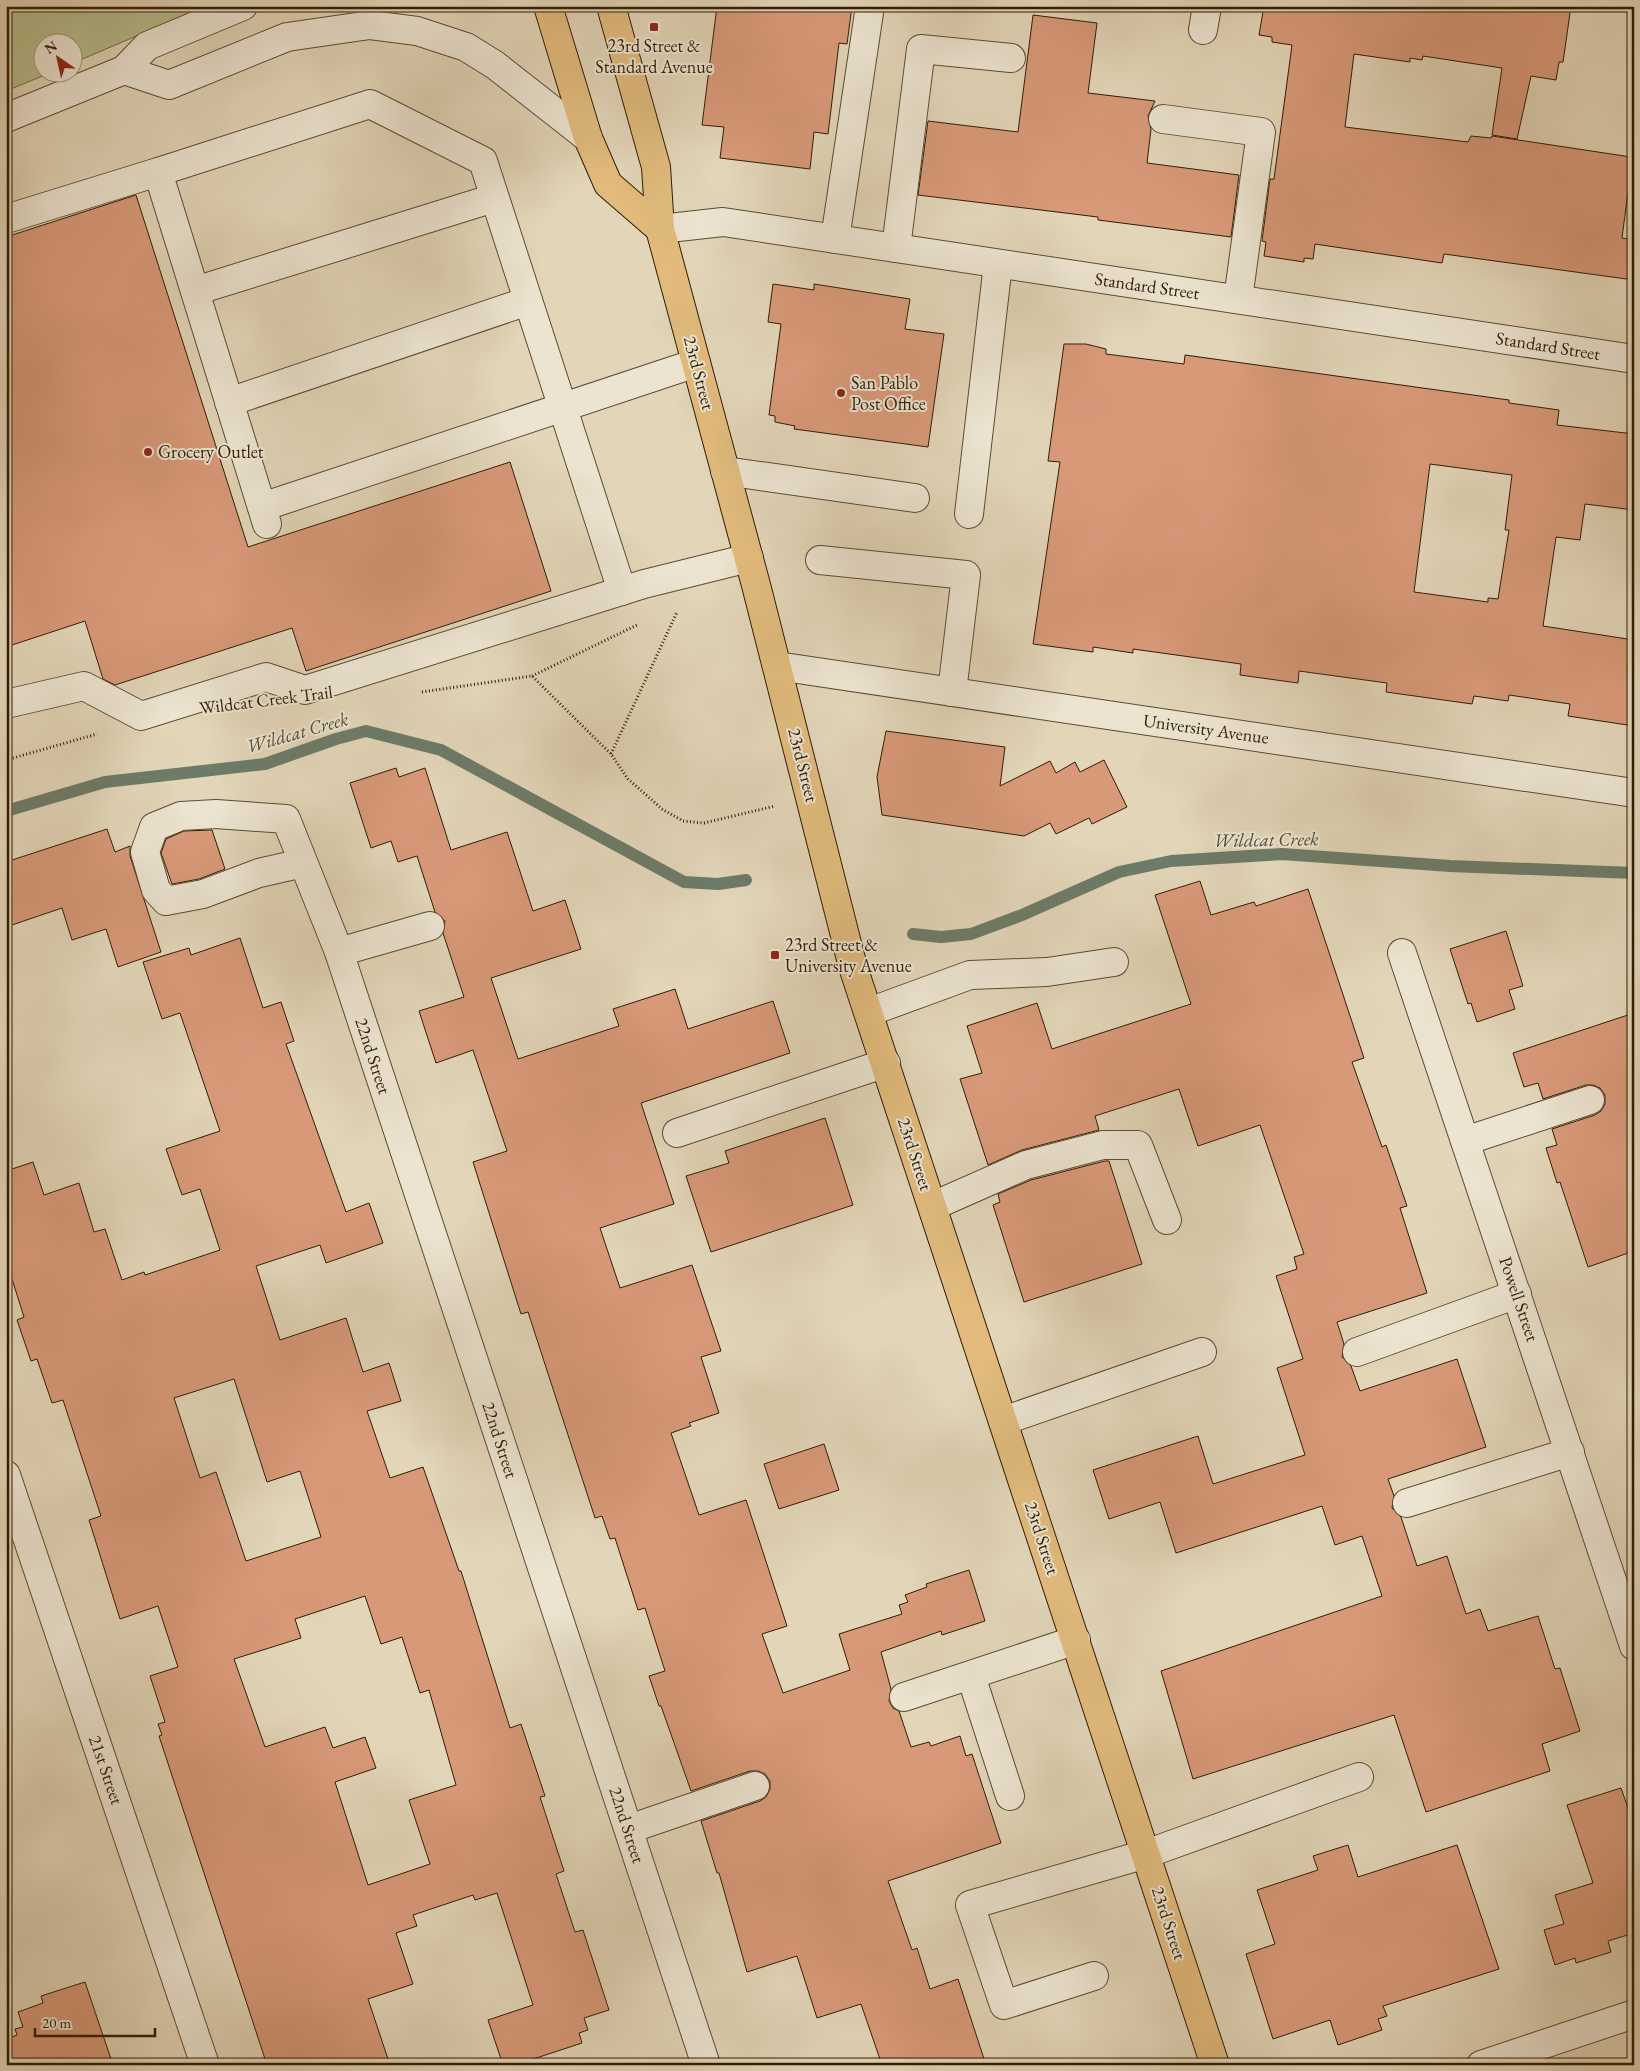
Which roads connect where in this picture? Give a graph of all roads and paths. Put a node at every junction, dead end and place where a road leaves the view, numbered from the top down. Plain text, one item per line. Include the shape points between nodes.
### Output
1 (243, 6) edge
2 (548, 6) edge
3 (611, 6) edge
4 (870, 6) edge
5 (1011, 58) dead end
6 (124, 70) junction
7 (6, 118) edge
8 (1163, 120) dead end
9 (588, 138) junction
10 (158, 172) junction
11 (494, 198) junction
12 (6, 219) edge
13 (660, 229) junction
14 (835, 239) junction
15 (896, 248) junction
16 (998, 264) junction
17 (195, 291) junction
18 (1238, 299) junction
19 (528, 301) junction
20 (1634, 358) edge
21 (696, 364) junction
22 (229, 402) junction
23 (563, 408) junction
24 (725, 471) junction
25 (914, 498) dead end
26 (969, 514) dead end
27 (749, 558) junction
28 (820, 560) dead end
29 (622, 591) junction
30 (673, 608) dead end
31 (642, 622) dead end
32 (777, 666) junction
33 (532, 676) junction
34 (952, 692) junction
35 (414, 694) dead end
36 (6, 704) edge
37 (104, 732) dead end
38 (611, 754) junction
39 (6, 760) edge
40 (1634, 793) edge
41 (754, 811) dead end
42 (304, 863) junction
43 (430, 926) dead end
44 (339, 952) junction
45 (1402, 953) dead end
46 (1114, 962) dead end
47 (869, 1012) junction
48 (886, 1063) junction
49 (1590, 1100) dead end
50 (677, 1133) dead end
51 (1465, 1141) junction
52 (933, 1206) junction
53 (1167, 1220) dead end
54 (1517, 1294) junction
55 (1202, 1352) dead end
56 (1357, 1352) dead end
57 (1003, 1421) junction
58 (1570, 1452) junction
59 (6, 1476) edge
60 (1407, 1503) dead end
61 (1076, 1640) junction
62 (1634, 1646) edge
63 (970, 1676) junction
64 (904, 1697) dead end
65 (1359, 1777) dead end
66 (755, 1786) dead end
67 (1010, 1796) dead end
68 (629, 1829) junction
69 (1146, 1854) junction
70 (1094, 1976) dead end
71 (1634, 2014) edge
72 (1510, 2060) edge
73 (206, 2065) edge
74 (706, 2065) edge
75 (1215, 2065) edge
76 (1481, 2065) edge

1 - 6 street via 147,46
2 - 9 main road
3 - 13 main road, 23rd Street via 656,167
4 - 14 street
5 - 15 street via 921,49
6 - 7 street
6 - 9 street via 169,85 287,37 370,25 417,31 466,47 495,65
8 - 18 street via 1262,132
9 - 13 main road via 608,184
10 - 11 street via 370,104 482,161
10 - 12 street
10 - 17 street
11 - 17 street
11 - 19 street
13 - 14 street, Standard Street via 723,222
13 - 21 main road, 23rd Street
14 - 15 street, Standard Street
15 - 16 street, Standard Street
16 - 18 street, Standard Street
16 - 26 street
17 - 22 street
18 - 20 street, Standard Street
19 - 22 street
19 - 23 street
21 - 23 street
21 - 24 main road, 23rd Street
22 - 23 street via 265,515
23 - 29 street
24 - 25 street
24 - 27 main road, 23rd Street
27 - 29 street
27 - 32 main road, 23rd Street
28 - 34 street via 966,575
29 - 36 street via 305,690 266,677 141,716 84,686
30 - 38 path via 680,606
31 - 33 path
32 - 34 street, University Avenue
32 - 47 main road, 23rd Street via 854,966
33 - 35 path
33 - 38 path
34 - 40 street, University Avenue
37 - 39 path
38 - 41 path via 628,779 662,809 683,821 704,823
42 - 42 street, 22nd Street via 286,819 216,814 181,816 154,827 146,852 156,890 166,902 203,894 259,873
42 - 44 street, 22nd Street
43 - 44 street
44 - 68 street, 22nd Street
45 - 51 street, Powell Street
46 - 47 street via 1047,972 970,975
47 - 48 main road, 23rd Street
48 - 50 street
48 - 52 main road, 23rd Street
49 - 51 street
51 - 54 street, Powell Street
52 - 53 street via 1026,1165 1103,1145 1138,1145
52 - 57 main road, 23rd Street
54 - 56 street
54 - 58 street, Powell Street
55 - 57 street
57 - 61 main road, 23rd Street
58 - 60 street
58 - 62 street, Powell Street
59 - 73 street, 21st Street
61 - 63 street
61 - 69 main road, 23rd Street
63 - 64 street
63 - 67 street
65 - 69 street
66 - 68 street
68 - 74 street, 22nd Street
69 - 70 street via 970,1905 1004,2005
69 - 75 main road, 23rd Street
71 - 72 street
72 - 76 street

